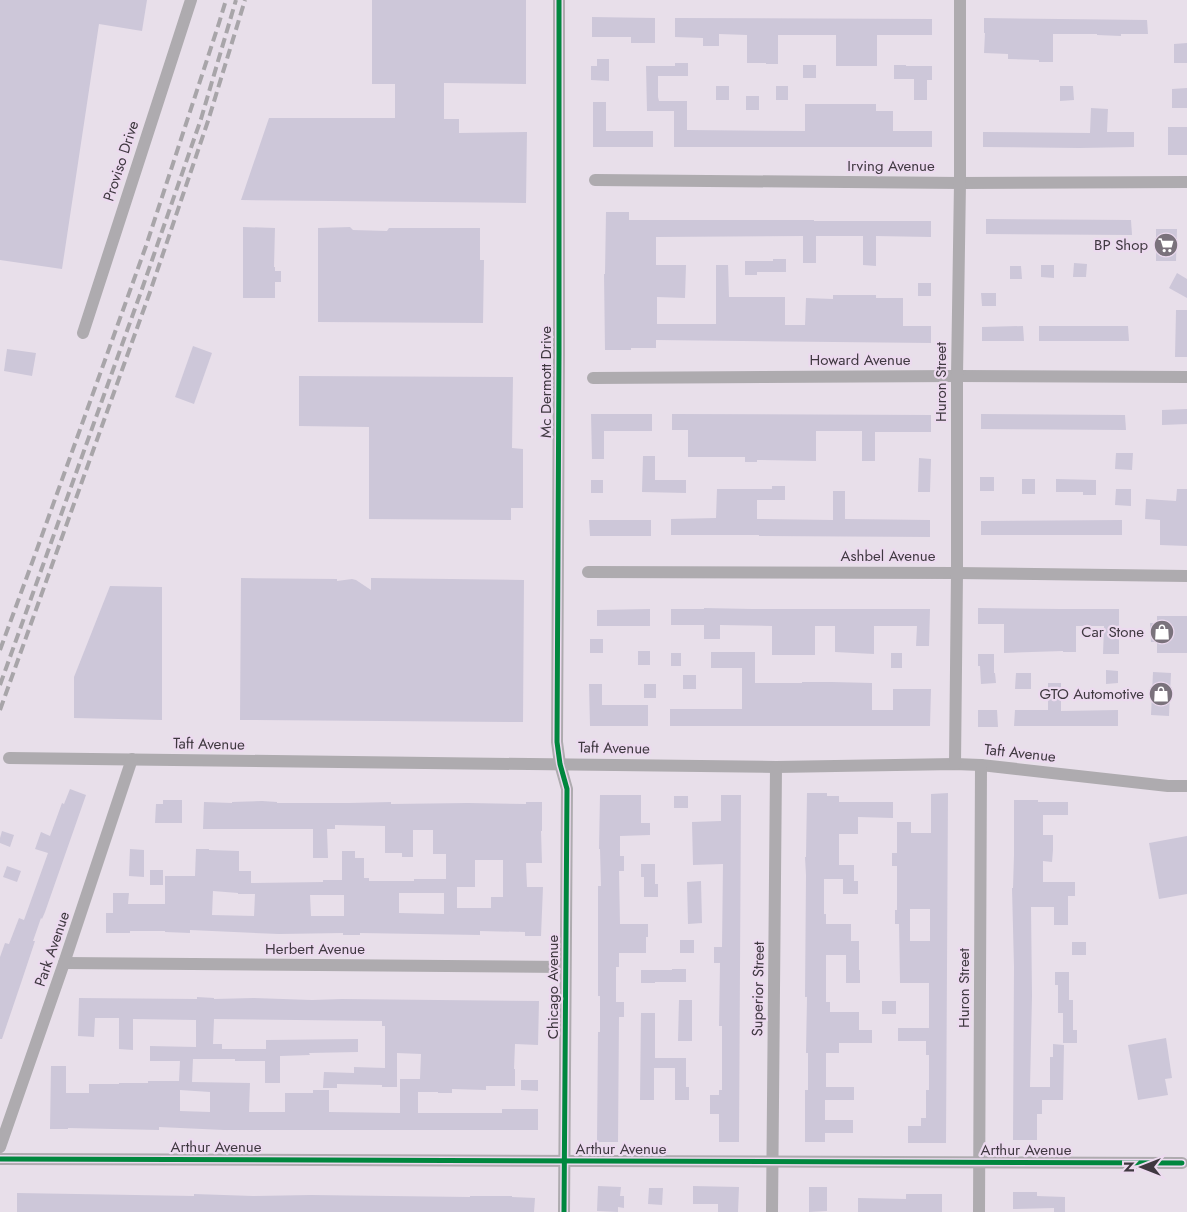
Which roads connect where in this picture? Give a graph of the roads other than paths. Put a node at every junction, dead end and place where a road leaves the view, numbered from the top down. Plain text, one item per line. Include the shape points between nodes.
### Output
1 (191, 0) edge
2 (559, 0) edge
3 (960, 0) edge
4 (595, 180) dead end
5 (960, 182) junction
6 (1187, 182) edge
7 (83, 333) dead end
8 (956, 376) junction
9 (1187, 377) edge
10 (593, 378) dead end
11 (588, 572) dead end
12 (957, 572) junction
13 (1187, 576) edge
14 (9, 758) dead end
15 (132, 760) junction
16 (560, 764) junction
17 (956, 764) junction
18 (981, 765) junction
19 (776, 767) junction
20 (1187, 786) edge
21 (64, 963) junction
22 (565, 967) junction
23 (0, 1148) edge
24 (0, 1159) edge
25 (565, 1161) junction
26 (772, 1162) junction
27 (979, 1163) junction
28 (1182, 1163) dead end
29 (564, 1212) edge
30 (772, 1212) edge
31 (979, 1212) edge

1 - 7 street, Proviso Drive
2 - 16 street, Mc Dermott Drive via 557,742
3 - 5 street, Huron Street
4 - 5 street, Irving Avenue
5 - 6 street, Irving Avenue
5 - 8 street, Huron Street
8 - 9 street, Howard Avenue
8 - 10 street, Howard Avenue
8 - 12 street, Huron Street
11 - 12 street, Ashbel Avenue
12 - 13 street, Ashbel Avenue
12 - 17 street, Huron Street
14 - 15 street, Taft Avenue
15 - 16 street, Taft Avenue
15 - 21 street, Park Avenue
16 - 19 street, Taft Avenue
16 - 22 street, Chicago Avenue via 566,789
17 - 18 street, Taft Avenue
17 - 19 street, Taft Avenue
18 - 20 street, Taft Avenue
18 - 27 street, Huron Street
19 - 26 street, Superior Street
21 - 22 street, Herbert Avenue
21 - 23 street, Park Avenue
22 - 25 street, Chicago Avenue
24 - 25 street, Arthur Avenue
25 - 26 street, Arthur Avenue
25 - 29 street, Chicago Avenue
26 - 27 street, Arthur Avenue
26 - 30 street, Superior Street
27 - 28 street, Arthur Avenue
27 - 31 street, Huron Street

